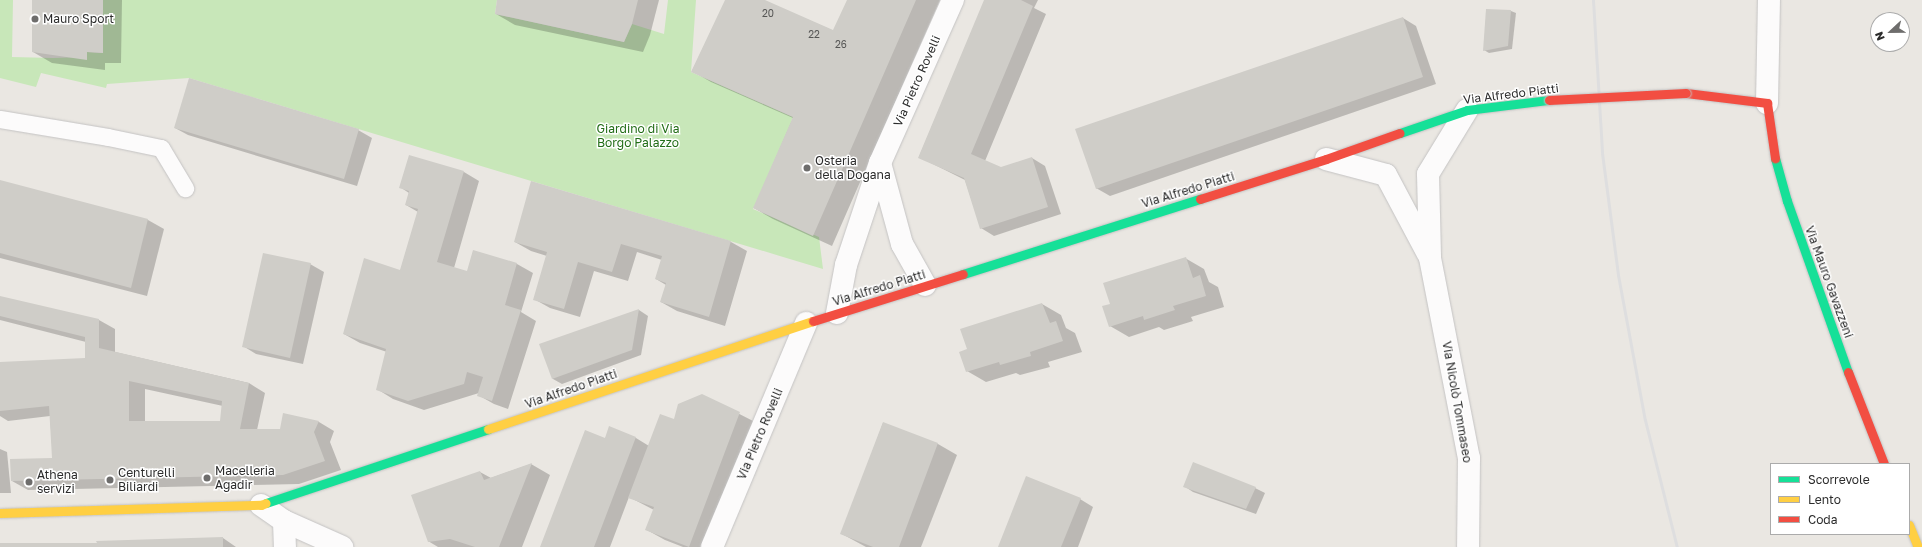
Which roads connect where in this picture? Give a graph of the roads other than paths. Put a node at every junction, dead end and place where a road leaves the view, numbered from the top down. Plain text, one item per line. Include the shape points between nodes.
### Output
1 (953, 0) edge
2 (1769, 0) edge
3 (1767, 103) junction
4 (1467, 110) junction
5 (0, 120) edge
6 (1326, 159) junction
7 (880, 163) junction
8 (185, 188) dead end
9 (1430, 258) junction
10 (926, 286) junction
11 (837, 313) junction
12 (806, 323) junction
13 (1884, 463) edge
14 (261, 505) junction
15 (0, 513) edge
16 (284, 521) junction
17 (1910, 527) edge
18 (714, 546) edge
19 (285, 547) edge
20 (342, 547) edge
21 (1468, 547) edge
22 (1918, 547) edge

1 - 7 street, Via Pietro Rovelli
2 - 3 street
3 - 4 street, Via Alfredo Piatti, bridge via 1686,92 1549,100
3 - 13 street, Via Mauro Gavazzeni via 1773,152 1787,201 1861,409
4 - 6 street, Via Alfredo Piatti
4 - 9 street, Via Nicolò Tommaseo via 1428,174
5 - 8 lane via 161,148
6 - 9 street, Via Nicolò Tommaseo via 1386,175
6 - 10 street, Via Alfredo Piatti
7 - 10 street via 902,244
7 - 11 street, Via Pietro Rovelli via 846,265
9 - 21 street, Via Nicolò Tommaseo via 1468,458
10 - 11 street, Via Alfredo Piatti
11 - 12 street, Via Alfredo Piatti
12 - 14 street, Via Alfredo Piatti
12 - 18 street, Via Pietro Rovelli
14 - 15 street, Via Alfredo Piatti
14 - 16 street
16 - 19 street
16 - 20 street
17 - 22 street

